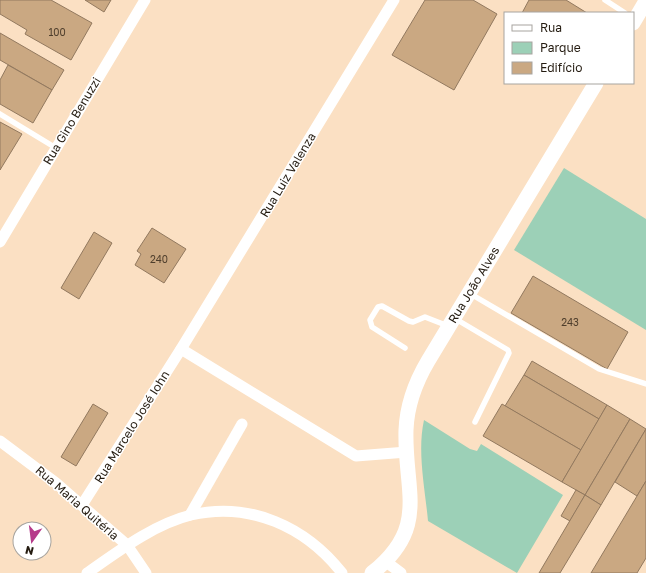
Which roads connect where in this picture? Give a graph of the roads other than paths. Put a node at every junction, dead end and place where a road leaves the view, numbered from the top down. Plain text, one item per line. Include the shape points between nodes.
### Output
1 (145, 0) edge
2 (394, 0) edge
3 (606, 0) edge
4 (646, 1) edge
5 (623, 12) edge
6 (634, 16) edge
7 (595, 84) edge
8 (0, 114) edge
9 (56, 148) junction
10 (0, 242) edge
11 (469, 292) junction
12 (451, 322) junction
13 (405, 348) dead end
14 (181, 349) junction
15 (646, 384) edge
16 (475, 422) dead end
17 (242, 424) dead end
18 (0, 441) edge
19 (407, 452) junction
20 (82, 505) junction
21 (190, 515) junction
22 (127, 545) junction
23 (385, 561) junction
24 (87, 573) edge
25 (146, 573) edge
26 (342, 573) edge
27 (372, 573) edge
28 (401, 573) edge

1 - 9 street, Rua Gino Benuzzi
2 - 14 street, Rua Luiz Valenza
3 - 5 lane
4 - 6 street
7 - 11 street, Rua João Alves
8 - 9 lane
9 - 10 street, Rua Gino Benuzzi
11 - 12 street, Rua João Alves
11 - 15 lane via 599,369
12 - 13 lane via 425,317 413,322 382,306 378,307 370,320 372,327
12 - 16 lane via 508,350 509,353
12 - 19 street, Rua João Alves via 414,386 407,417
14 - 19 street via 356,456
14 - 20 street, Rua Marcelo José Iohn
17 - 21 street
18 - 20 street, Rua Maria Quitéria
19 - 23 street, Rua João Alves via 411,505 409,519 404,535
20 - 22 street, Rua Maria Quitéria
21 - 22 street
21 - 26 street via 245,514 277,522 311,541
22 - 24 street
22 - 25 street, Rua Maria Quitéria
23 - 27 street, Rua João Alves
23 - 28 street

